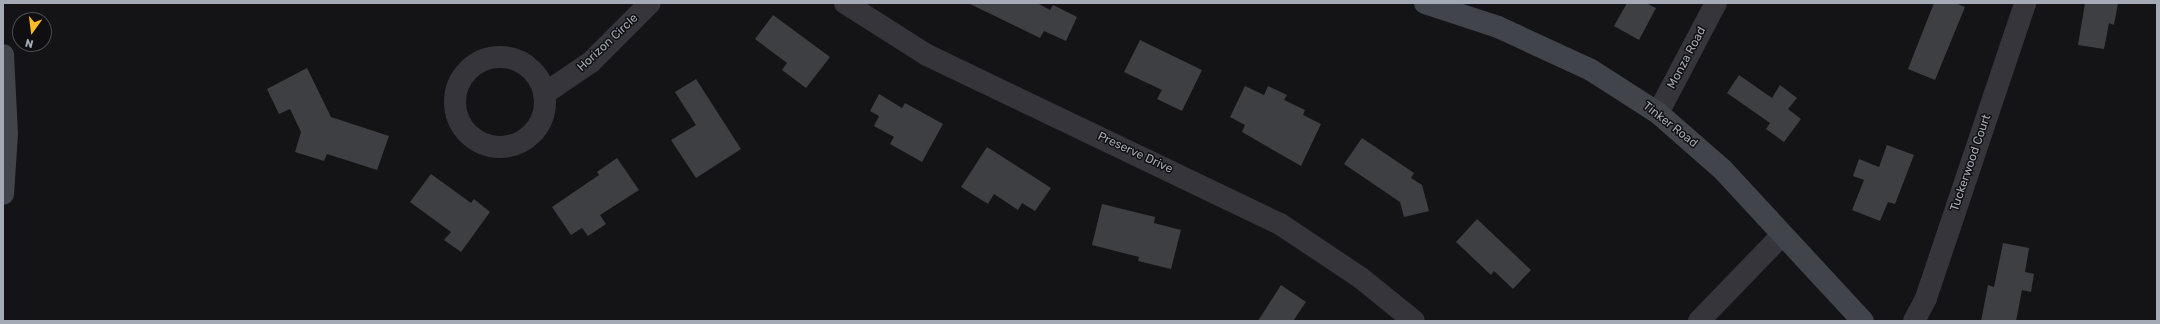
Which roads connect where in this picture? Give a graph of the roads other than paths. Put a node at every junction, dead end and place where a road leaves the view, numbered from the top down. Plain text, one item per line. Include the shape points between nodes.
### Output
1 (650, 3) edge
2 (845, 3) edge
3 (1425, 3) edge
4 (1716, 3) edge
5 (2025, 3) edge
6 (3, 55) edge
7 (544, 94) junction
8 (1658, 113) junction
9 (3, 194) edge
10 (1782, 235) junction
11 (1414, 321) edge
12 (1699, 321) edge
13 (1863, 321) edge
14 (1914, 321) edge

1 - 7 street, Horizon Circle via 591,62
2 - 11 street, Preserve Drive via 928,55 1280,224 1361,278
3 - 8 street, Tinker Road via 1498,27 1591,70
4 - 8 street, Monza Road
5 - 14 street, Tuckerwood Court via 1926,298
6 - 9 street via 7,134
7 - 7 street via 541,121 524,141 508,147 480,143 460,123 455,109 461,79 471,68 485,60 500,57 515,60 529,68 539,79
8 - 10 street, Tinker Road via 1723,170
10 - 12 street
10 - 13 street, Tinker Road

